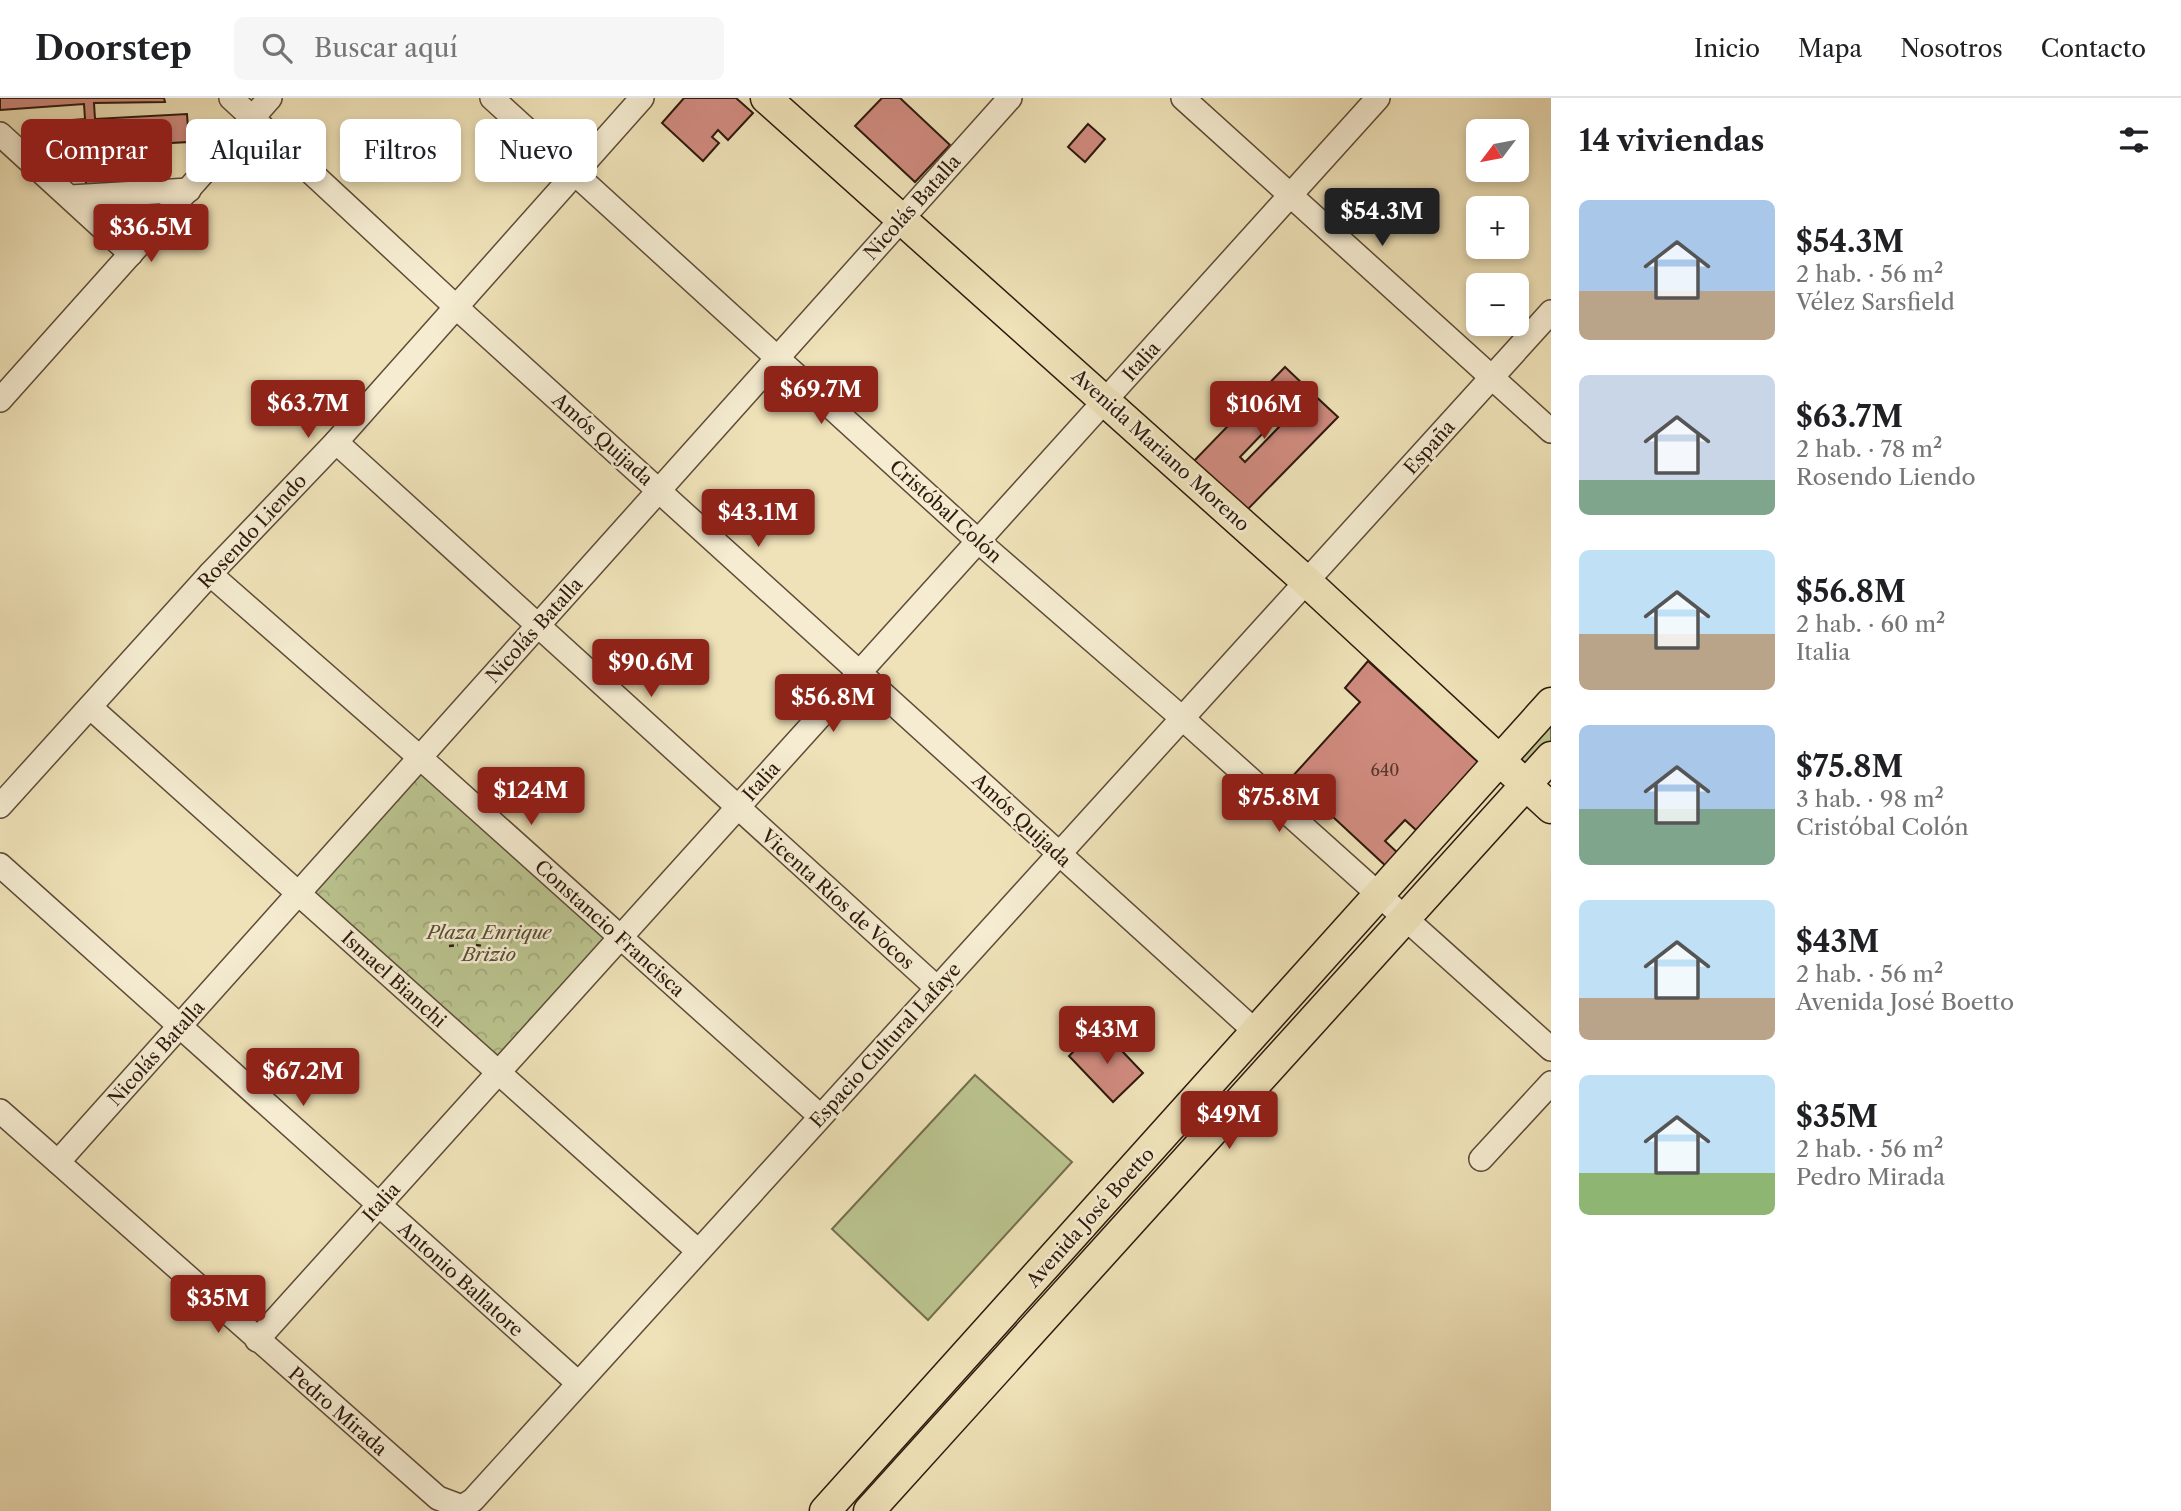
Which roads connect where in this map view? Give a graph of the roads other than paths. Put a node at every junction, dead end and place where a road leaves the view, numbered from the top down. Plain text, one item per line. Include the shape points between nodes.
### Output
1 (231, 98) edge
2 (270, 98) edge
3 (492, 98) edge
4 (642, 98) edge
5 (766, 98) edge
6 (1010, 98) edge
7 (1183, 98) edge
8 (1378, 98) edge
9 (253, 117) junction
10 (515, 119) edge
11 (0, 135) edge
12 (597, 148) edge
13 (567, 182) edge
14 (585, 182) edge
15 (189, 190) junction
16 (1291, 195) junction
17 (70, 197) junction
18 (900, 220) junction
19 (131, 254) junction
20 (456, 307) junction
21 (1551, 312) edge
22 (778, 356) junction
23 (1492, 377) junction
24 (0, 400) edge
25 (1106, 400) junction
26 (1551, 431) edge
27 (335, 442) junction
28 (660, 490) junction
29 (978, 541) junction
30 (210, 574) junction
31 (1306, 581) junction
32 (538, 626) junction
33 (861, 671) junction
34 (1551, 703) edge
35 (90, 707) junction
36 (1182, 718) junction
37 (419, 757) junction
38 (1551, 757) edge
39 (1499, 761) junction
40 (1526, 785) junction
41 (0, 806) edge
42 (737, 807) junction
43 (1551, 808) edge
44 (1058, 854) junction
45 (0, 866) edge
46 (299, 894) junction
47 (1379, 895) junction
48 (1405, 918) junction
49 (620, 936) junction
50 (937, 988) junction
51 (180, 1027) junction
52 (1256, 1032) junction
53 (1551, 1049) edge
54 (498, 1073) junction
55 (1551, 1083) edge
56 (0, 1111) edge
57 (820, 1116) junction
58 (1482, 1159) dead end
59 (58, 1162) junction
60 (379, 1205) junction
61 (698, 1251) junction
62 (257, 1340) junction
63 (578, 1383) junction
64 (462, 1507) joint
65 (825, 1511) edge
66 (869, 1511) edge

1 - 9 street, Amós Quijada
2 - 9 street
3 - 10 street, Cristóbal Colón
4 - 12 street, Rosendo Liendo
5 - 18 main road, Avenida Mariano Moreno
6 - 18 street, Nicolás Batalla
7 - 16 street
8 - 16 street, Italia
9 - 15 street
9 - 20 street, Amós Quijada
11 - 17 street
13 - 20 street, Rosendo Liendo
14 - 22 street, Cristóbal Colón
15 - 17 street
15 - 19 street
16 - 23 street
16 - 25 street, Italia
17 - 19 street
18 - 22 street, Nicolás Batalla
18 - 25 main road, Avenida Mariano Moreno
19 - 24 street
20 - 27 street, Rosendo Liendo
20 - 28 street, Amós Quijada
21 - 23 street, España
22 - 28 street, Nicolás Batalla
22 - 29 street, Cristóbal Colón
23 - 26 street
23 - 31 street, España
25 - 29 street, Italia
25 - 31 main road, Avenida Mariano Moreno
27 - 30 street, Rosendo Liendo
27 - 32 street, Vicenta Ríos de Vocos
28 - 32 street, Nicolás Batalla
28 - 33 street, Amós Quijada
29 - 33 street, Italia
29 - 36 street, Cristóbal Colón
30 - 35 street, Rosendo Liendo
30 - 37 street, Constancio Francisca
31 - 36 street, Espacio Cultural Lafaye
31 - 39 main road, Avenida Mariano Moreno
32 - 37 street, Nicolás Batalla
32 - 42 street, Vicenta Ríos de Vocos
33 - 42 street, Italia
33 - 44 street, Amós Quijada
34 - 39 main road, Avenida José Boetto
35 - 41 street, Rosendo Liendo
35 - 46 street, Ismael Bianchi
36 - 44 street, Espacio Cultural Lafaye
36 - 47 street, Cristóbal Colón
37 - 46 street, Nicolás Batalla
37 - 49 street, Constancio Francisca
38 - 40 main road, Avenida José Boetto
39 - 40 main road, Avenida Mariano Moreno
39 - 47 main road, Avenida José Boetto
40 - 43 main road, Avenida Mariano Moreno
40 - 48 main road, Avenida José Boetto
42 - 49 street, Italia
42 - 50 street, Vicenta Ríos de Vocos
44 - 50 street, Espacio Cultural Lafaye
44 - 52 street, Amós Quijada
45 - 51 street, Antonio Ballatore
46 - 51 street, Nicolás Batalla
46 - 54 street, Ismael Bianchi
47 - 48 street, Cristóbal Colón
47 - 52 main road, Avenida José Boetto
48 - 53 street, Cristóbal Colón
48 - 66 main road, Avenida José Boetto
49 - 54 street, Italia
49 - 57 street, Constancio Francisca
50 - 57 street, Espacio Cultural Lafaye
51 - 59 street, Nicolás Batalla
51 - 60 street, Antonio Ballatore
52 - 65 main road, Avenida José Boetto
54 - 60 street, Italia
54 - 61 street, Ismael Bianchi
55 - 58 street
56 - 59 street, Pedro Mirada
57 - 61 street, Espacio Cultural Lafaye
59 - 62 street, Pedro Mirada
60 - 62 street, Italia
60 - 63 street, Antonio Ballatore
61 - 63 street, Espacio Cultural Lafaye
62 - 64 street, Pedro Mirada via 438,1498
63 - 64 street, Espacio Cultural Lafaye

